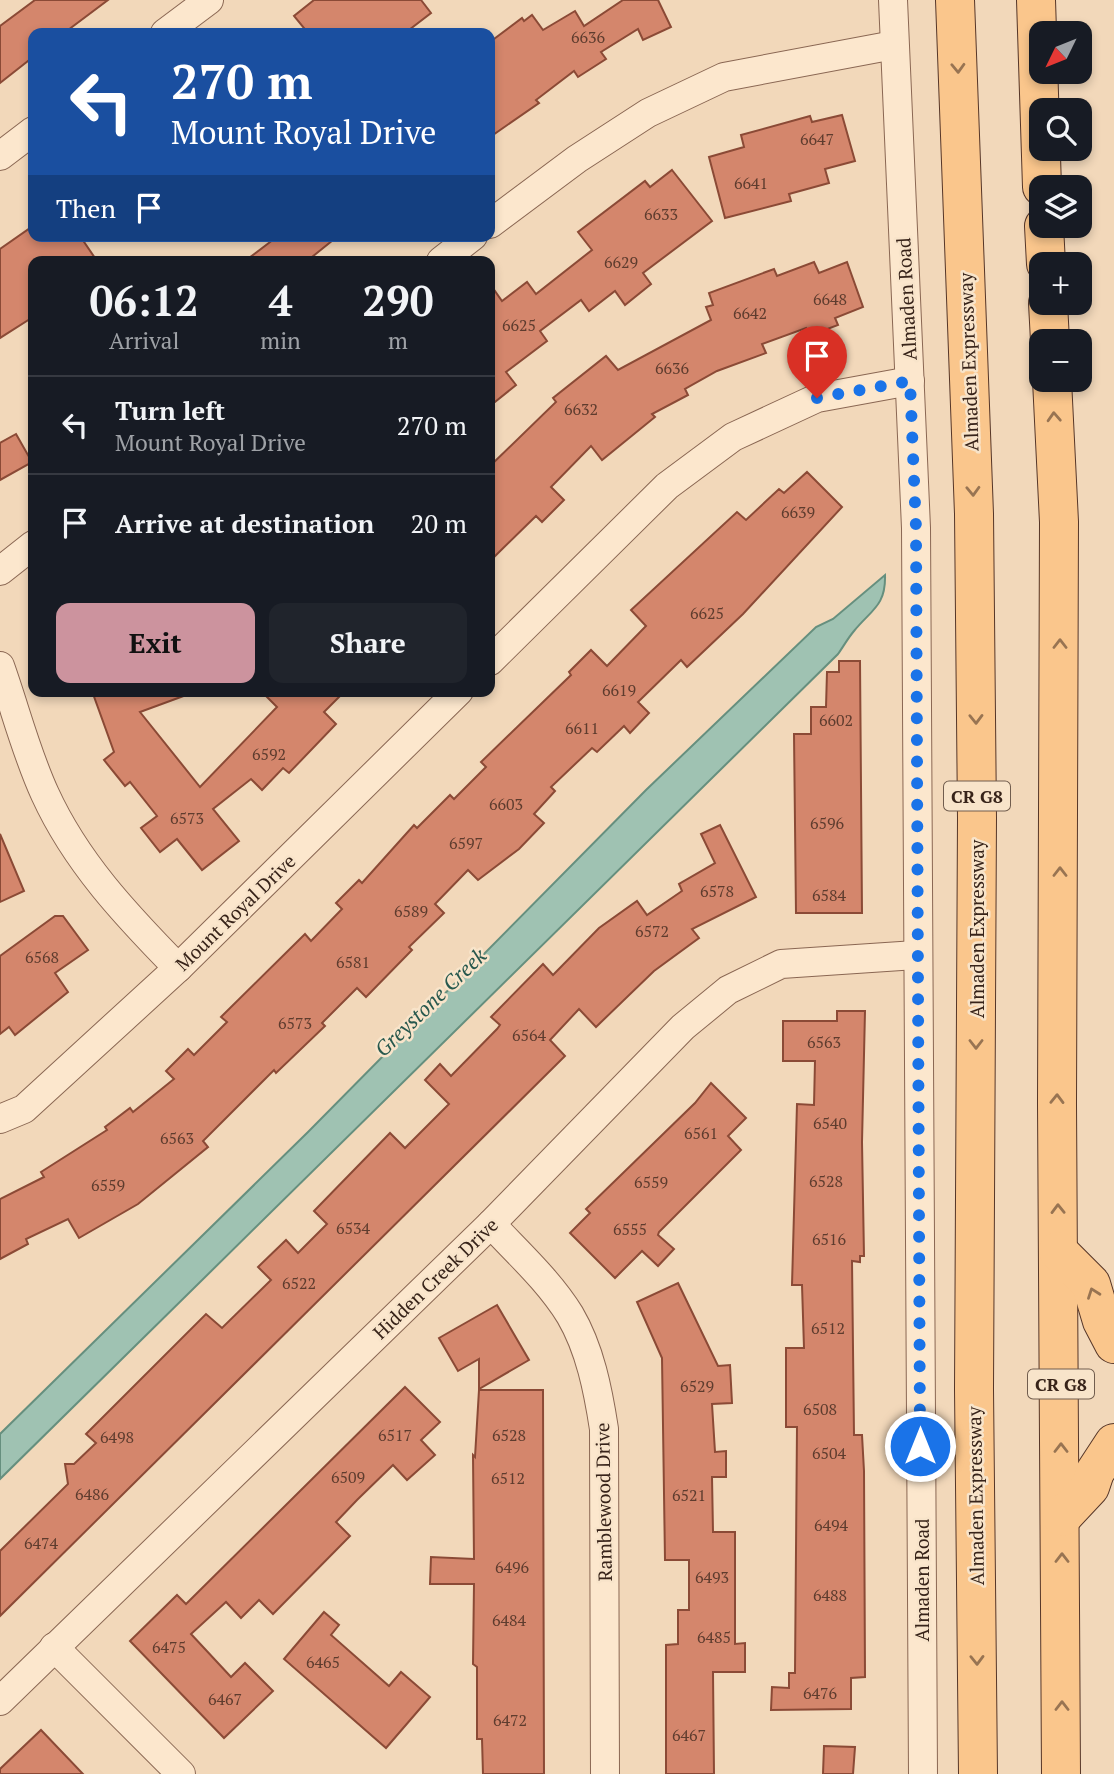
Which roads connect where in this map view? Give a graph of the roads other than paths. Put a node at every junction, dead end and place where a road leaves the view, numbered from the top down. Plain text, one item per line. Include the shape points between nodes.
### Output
1 (209, 0) edge
2 (893, 0) edge
3 (955, 0) edge
4 (1035, 0) edge
5 (172, 28) edge
6 (894, 45) junction
7 (28, 135) edge
8 (0, 156) edge
9 (1042, 175) edge
10 (495, 220) edge
11 (465, 242) edge
12 (447, 256) edge
13 (910, 381) junction
14 (1053, 392) edge
15 (28, 549) edge
16 (0, 572) edge
17 (495, 656) edge
18 (0, 666) edge
19 (453, 697) edge
20 (916, 955) junction
21 (178, 968) junction
22 (0, 1119) edge
23 (491, 1224) junction
24 (1058, 1251) junction
25 (1114, 1344) edge
26 (1114, 1443) edge
27 (1062, 1517) junction
28 (54, 1647) junction
29 (0, 1701) edge
30 (181, 1774) edge
31 (605, 1774) edge
32 (923, 1774) edge
33 (978, 1774) edge
34 (1061, 1774) edge

1 - 5 street
2 - 6 street, Almaden Road
3 -> 33 main road, Almaden Expressway / CR G8 via 974,514
4 - 9 main road
6 - 10 street via 724,77 648,113
6 - 13 street, Almaden Road
7 - 8 street
11 - 12 street
13 - 17 street via 817,398 733,437 667,486
13 - 20 street, Almaden Road via 916,528
24 -> 14 main road, CR G8 via 1059,536
15 - 16 street
18 - 21 street via 44,793 69,840 114,902
19 - 21 street, Mount Royal Drive
20 - 23 street, Hidden Creek Drive via 781,964 728,990 683,1027
20 - 32 street, Almaden Road
21 - 22 street, Mount Royal Drive via 24,1109
23 - 28 street, Hidden Creek Drive
23 - 31 street, Ramblewood Drive via 544,1280 570,1316 596,1378 604,1429
25 -> 24 main road via 1090,1284
27 -> 24 main road, CR G8
26 - 27 main road via 1090,1486
34 -> 27 main road, CR G8
28 - 29 street, Hidden Creek Drive
28 - 30 street

